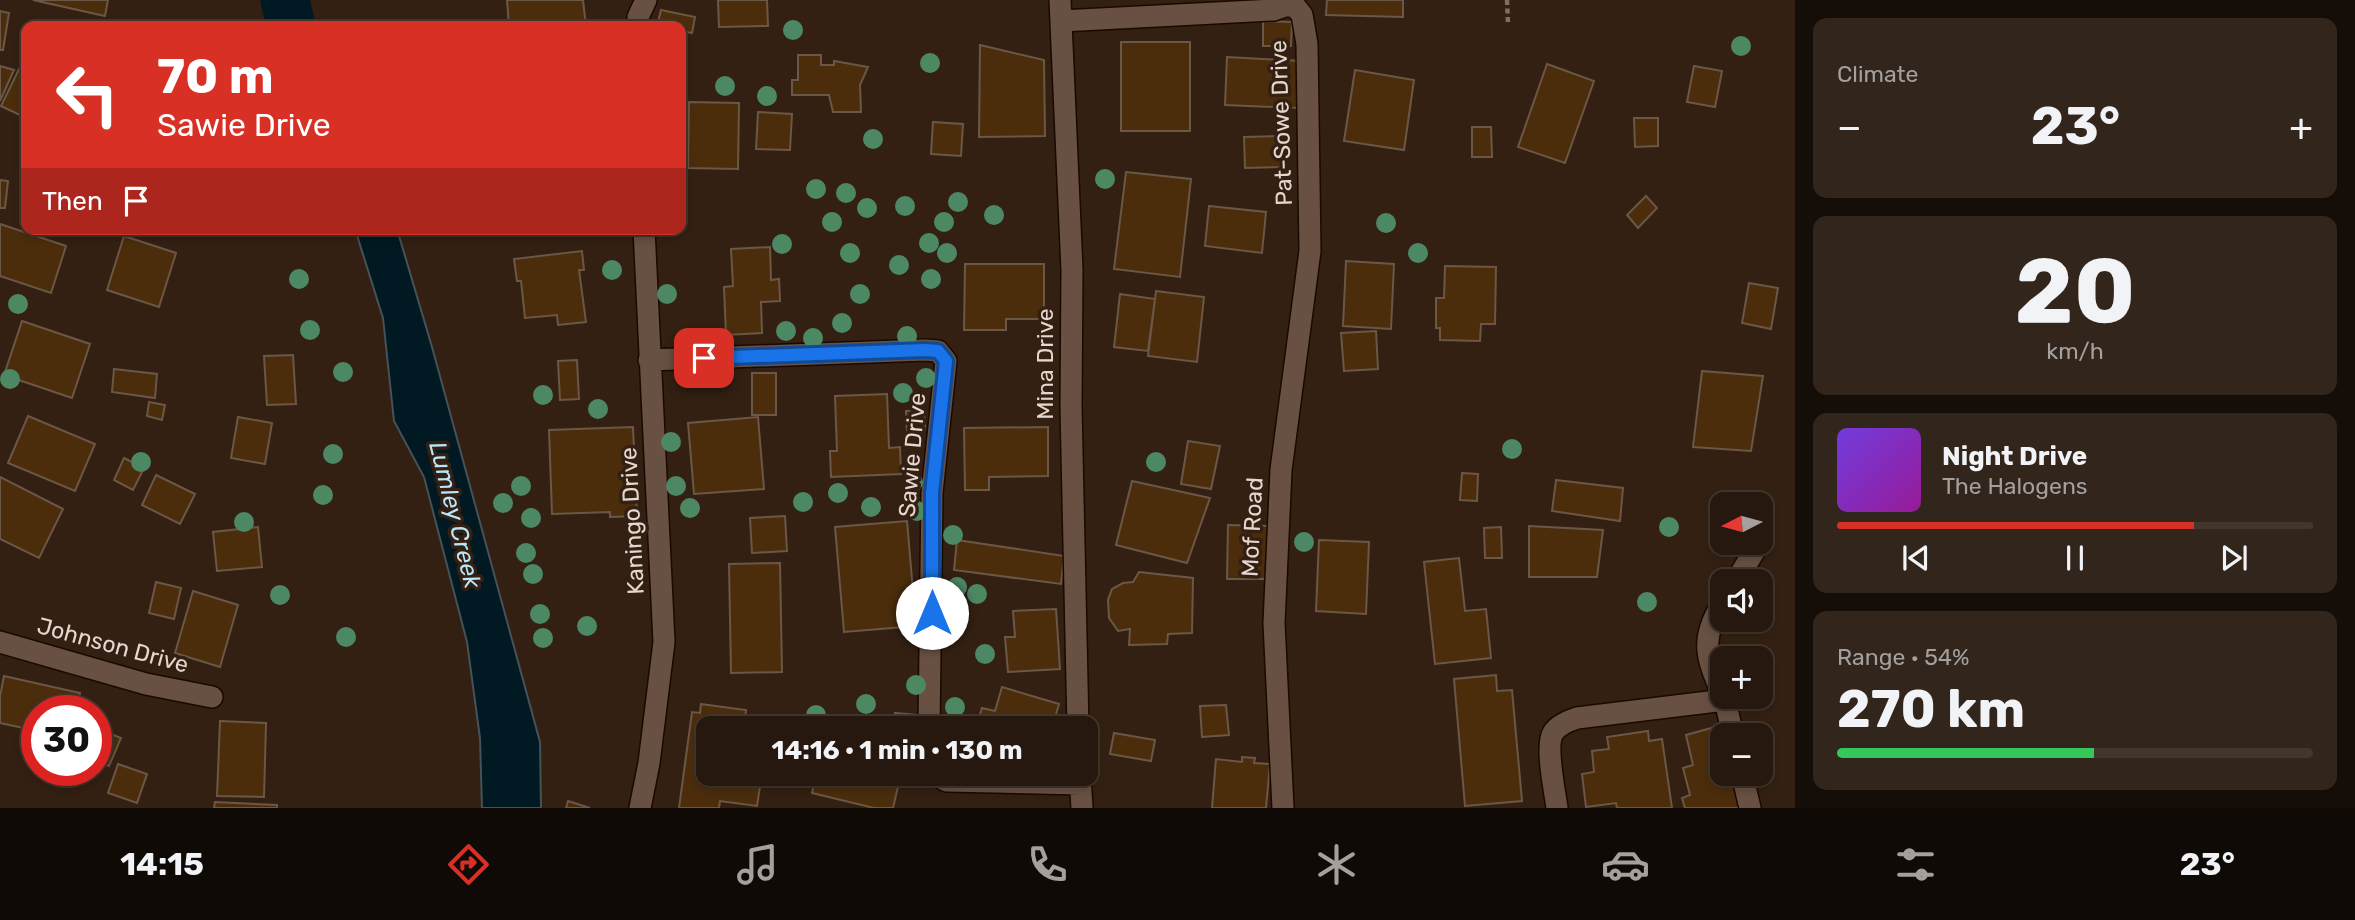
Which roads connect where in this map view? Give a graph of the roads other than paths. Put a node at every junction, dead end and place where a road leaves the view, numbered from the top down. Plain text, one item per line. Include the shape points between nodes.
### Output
1 (646, 0) edge
2 (1285, 3) edge
3 (1060, 11) edge
4 (638, 21) edge
5 (644, 235) edge
6 (1310, 251) joint
7 (649, 360) junction
8 (1710, 628) edge
9 (0, 642) edge
10 (1710, 666) edge
11 (212, 697) dead end
12 (1710, 698) edge
13 (929, 716) edge
14 (1078, 716) edge
15 (1080, 786) edge
16 (1745, 786) edge
17 (640, 808) edge
18 (1082, 808) edge
19 (1283, 808) edge
20 (1557, 808) edge
21 (1750, 808) edge

1 - 4 street
2 - 3 street via 1275,10
2 - 6 street, Pat-Sowe Drive via 1302,15 1307,44
3 - 14 street, Mina Drive via 1072,270
5 - 7 street, Kaningo Drive
6 - 19 street, Mof Road via 1281,470 1274,623
7 - 13 street, Sawie Drive via 925,350 938,351 946,361 932,493
7 - 17 street, Kaningo Drive via 664,642
8 - 10 street via 1706,647
9 - 11 street, Johnson Drive via 146,684
12 - 20 street via 1564,722 1552,734 1550,746
15 - 18 street
16 - 21 street

